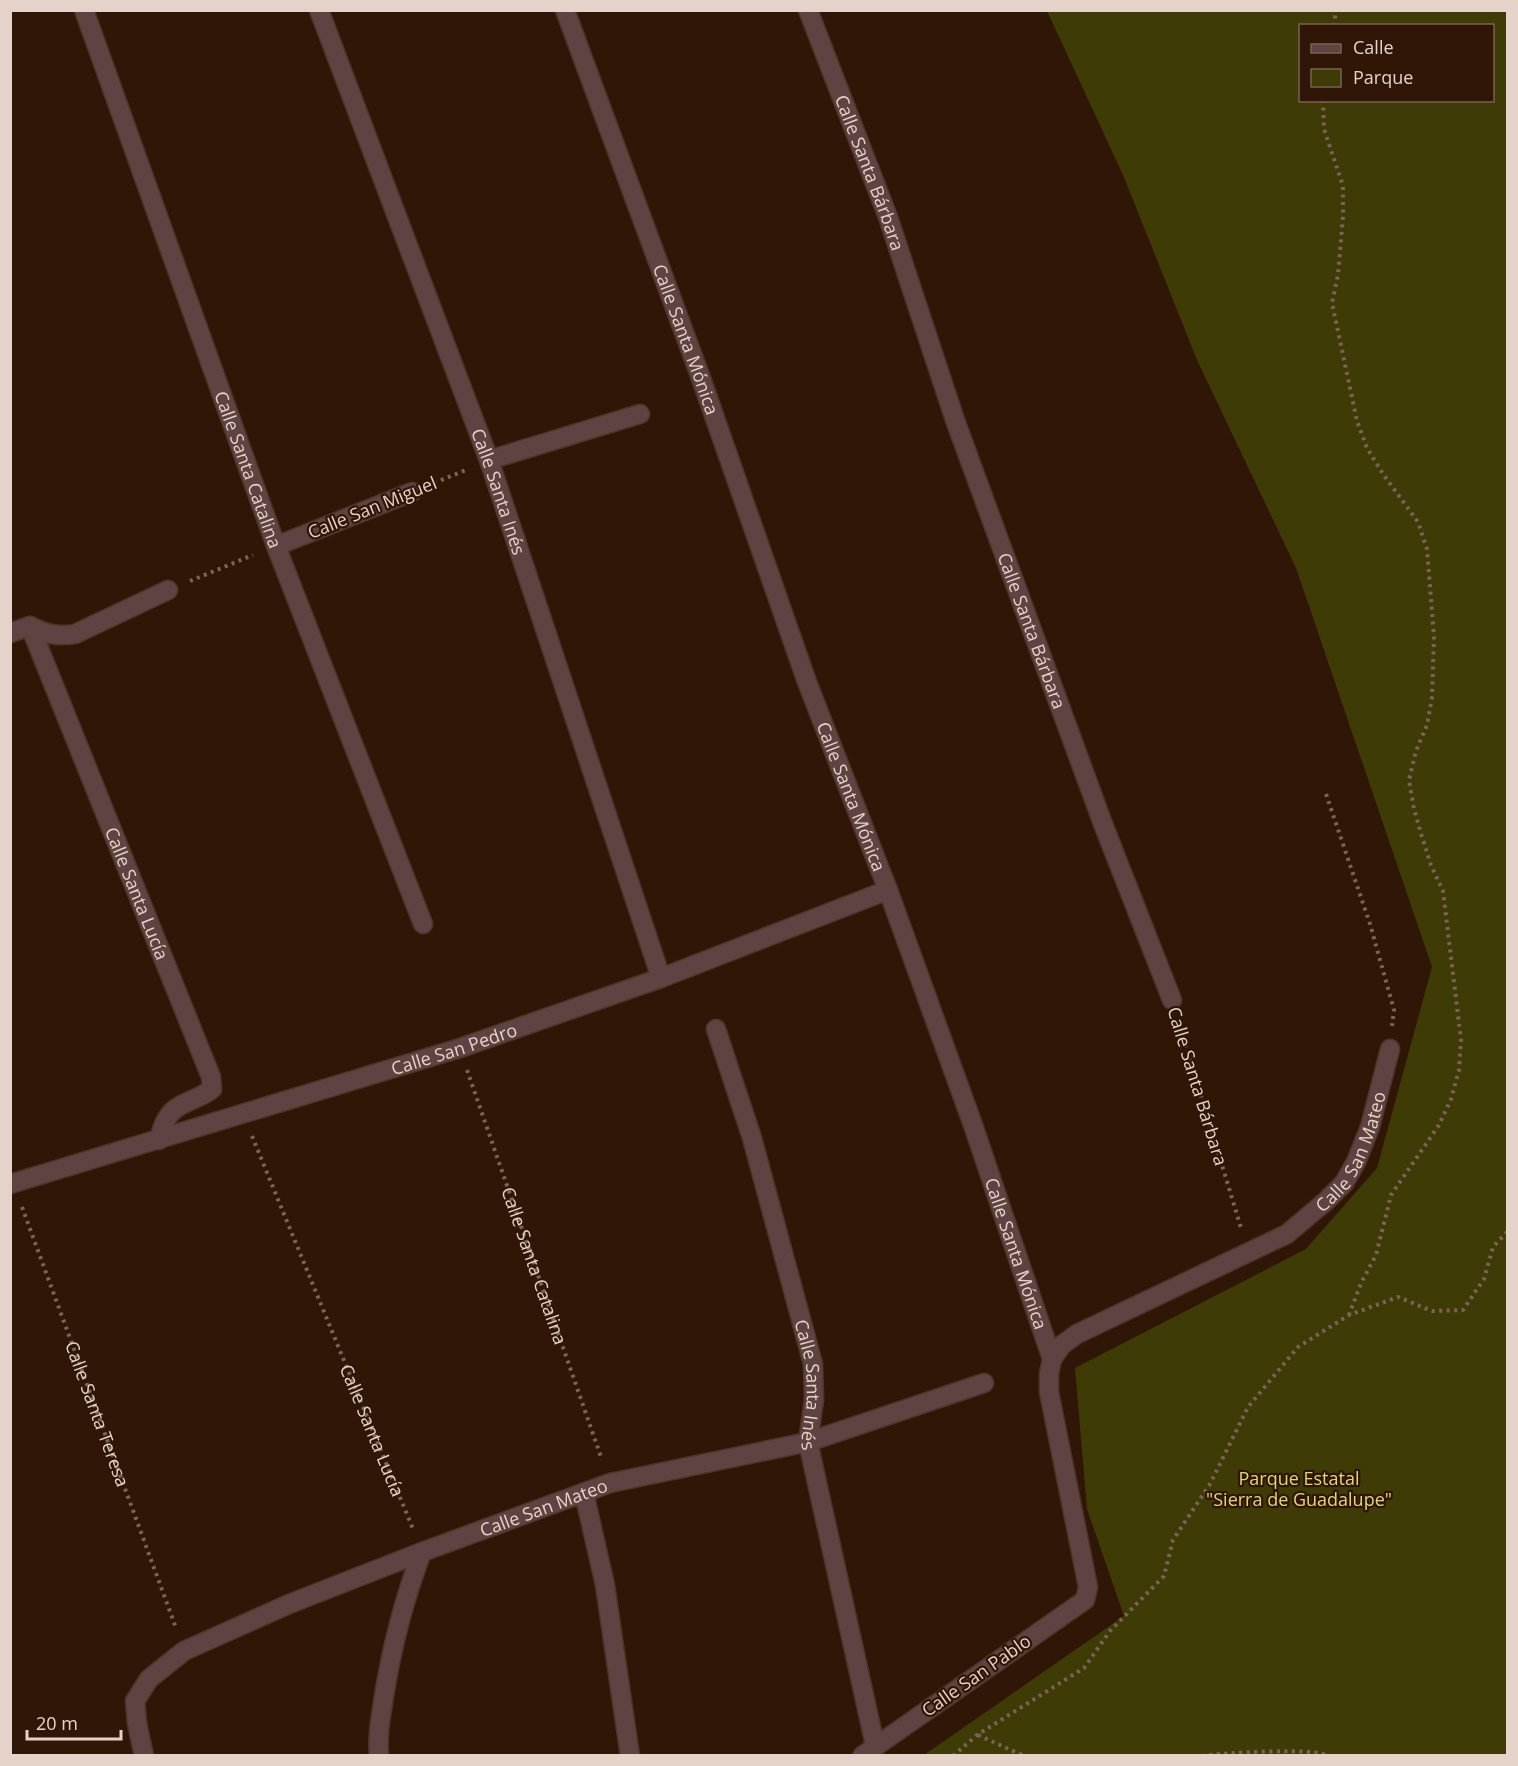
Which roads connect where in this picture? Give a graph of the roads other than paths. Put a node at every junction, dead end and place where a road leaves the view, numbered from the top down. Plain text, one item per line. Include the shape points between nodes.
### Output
1 (84, 10) edge
2 (319, 10) edge
3 (565, 10) edge
4 (808, 10) edge
5 (640, 414) dead end
6 (489, 460) junction
7 (412, 492) road end
8 (276, 546) junction
9 (168, 590) road end
10 (30, 626) junction
11 (10, 633) edge
12 (888, 890) junction
13 (423, 924) dead end
14 (661, 978) junction
15 (1172, 1000) road end
16 (716, 1029) dead end
17 (1390, 1049) road end
18 (159, 1140) junction
19 (11, 1182) edge
20 (1052, 1359) junction
21 (984, 1383) dead end
22 (808, 1442) junction
23 (584, 1493) junction
24 (422, 1552) junction
25 (1088, 1593) joint
26 (868, 1750) edge
27 (144, 1755) edge
28 (379, 1755) edge
29 (630, 1755) edge

1 - 8 street, Calle Santa Catalina
2 - 6 street, Calle Santa Inés
3 - 12 street, Calle Santa Mónica via 702,381 807,682
4 - 15 street, Calle Santa Bárbara via 888,217 955,420
5 - 6 street
6 - 14 street, Calle Santa Inés
7 - 8 street, Calle San Miguel
8 - 13 street, Calle Santa Catalina
9 - 10 street via 75,634 59,636
10 - 11 street
10 - 18 street, Calle Santa Lucía via 211,1077 212,1089 174,1109
12 - 14 street, Calle San Pedro
12 - 20 street, Calle Santa Mónica
14 - 18 street, Calle San Pedro via 460,1048
16 - 22 street, Calle Santa Inés via 752,1138 813,1364 814,1400
17 - 20 street, Calle San Mateo via 1370,1127 1356,1162 1326,1201 1287,1234 1077,1334
18 - 19 street, Calle San Pedro
20 - 25 street, Calle Santa Mónica via 1049,1392
21 - 22 street, Calle San Mateo
22 - 23 street, Calle San Mateo via 610,1483
22 - 26 street, Calle Santa Inés
23 - 24 street, Calle San Mateo
23 - 29 street via 605,1585
24 - 27 street, Calle San Mateo via 289,1604 184,1651 149,1679 135,1701
24 - 28 street via 404,1600 387,1672 377,1737
25 - 26 street, Calle San Pablo via 1084,1600

